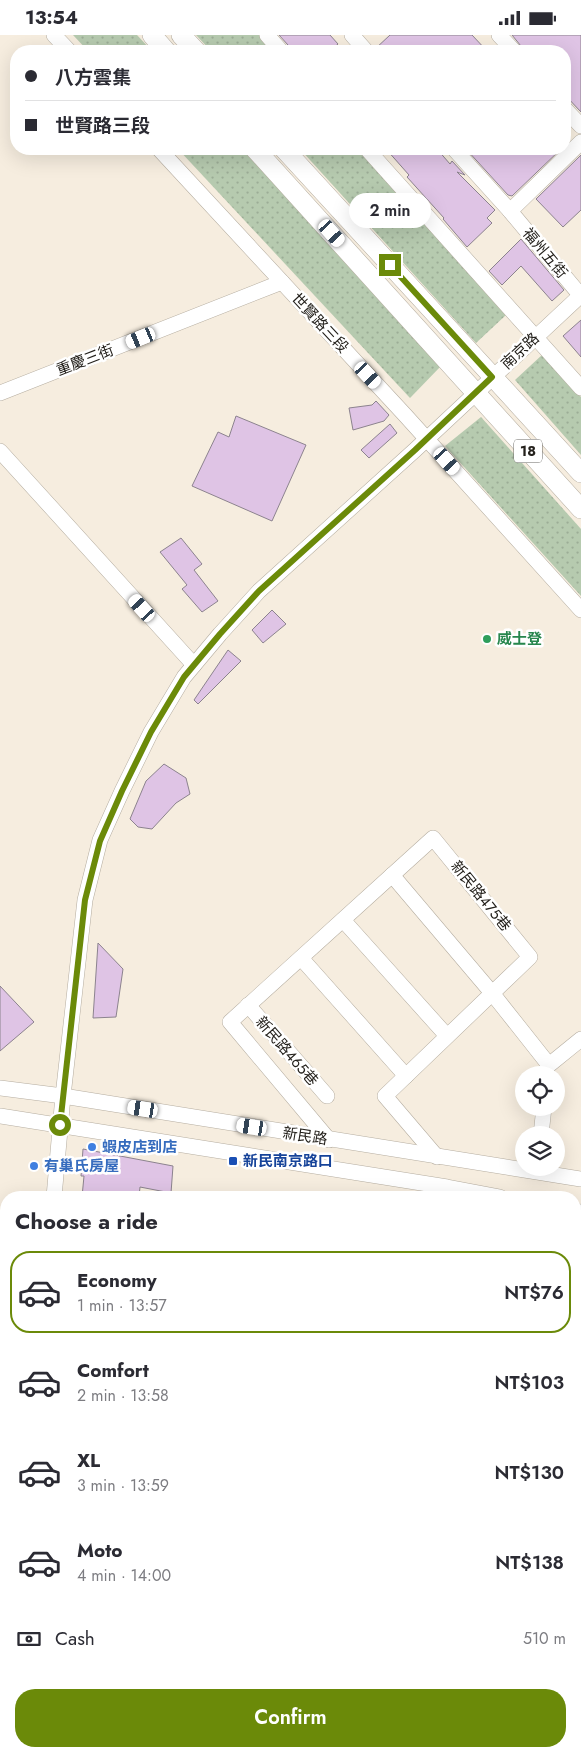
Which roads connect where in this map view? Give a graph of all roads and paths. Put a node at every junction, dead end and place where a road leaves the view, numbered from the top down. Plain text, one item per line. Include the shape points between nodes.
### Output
1 (54, 35) edge
2 (152, 35) edge
3 (181, 35) edge
4 (267, 35) edge
5 (352, 35) edge
6 (499, 35) edge
7 (63, 45) edge
8 (161, 45) edge
9 (190, 45) edge
10 (276, 45) edge
11 (361, 45) edge
12 (508, 45) edge
13 (571, 115) edge
14 (581, 126) edge
15 (581, 142) edge
16 (571, 152) edge
17 (165, 155) edge
18 (260, 155) edge
19 (289, 155) edge
20 (372, 155) edge
21 (459, 155) edge
22 (568, 155) edge
23 (510, 211) junction
24 (282, 282) junction
25 (581, 295) edge
26 (535, 337) junction
27 (492, 377) junction
28 (581, 388) edge
29 (0, 393) edge
30 (476, 393) junction
31 (426, 439) junction
32 (0, 451) edge
33 (581, 473) edge
34 (581, 509) edge
35 (581, 610) edge
36 (194, 665) junction
37 (392, 875) junction
38 (343, 920) junction
39 (301, 958) junction
40 (492, 993) junction
41 (248, 1005) junction
42 (447, 1036) junction
43 (580, 1042) edge
44 (545, 1066) edge
45 (553, 1066) edge
46 (406, 1076) junction
47 (0, 1088) edge
48 (63, 1096) junction
49 (327, 1096) dead end
50 (0, 1116) edge
51 (60, 1125) junction
52 (329, 1139) junction
53 (437, 1157) junction
54 (515, 1167) edge
55 (565, 1176) edge
56 (581, 1179) edge
57 (54, 1191) edge
58 (463, 1191) edge

1 - 7 street
2 - 8 main road
3 - 9 main road
4 - 10 street
5 - 11 street
6 - 12 street
13 - 14 street
15 - 16 street
17 - 24 street, 世賢路三段
18 - 30 main road, 18
19 - 27 main road, 18
20 - 26 street
21 - 23 street, 福州五街
22 - 23 street
23 - 25 street, 福州五街
24 - 29 street, 重慶三街
24 - 31 street, 世賢路三段
25 - 26 street, 南京路
26 - 27 street, 南京路
26 - 28 street
27 - 30 street, 南京路
27 - 33 main road, 18
30 - 31 street, 南京路
30 - 34 main road, 18
31 - 35 street, 世賢路三段
31 - 36 street, 南京路 via 259,591
32 - 36 street
36 - 48 street, 南京路 via 151,732 100,841 85,900
37 - 38 street, 新民路475巷
37 - 40 street
37 - 40 street, 新民路475巷 via 433,838 530,957
38 - 39 street, 新民路475巷
38 - 42 street
39 - 41 street, 新民路475巷
39 - 46 street
40 - 42 street, 新民路475巷
40 - 44 street
41 - 49 street, 新民路465巷
41 - 52 street, 新民路475巷 via 230,1022
42 - 46 street, 新民路475巷
43 - 45 street
46 - 53 street, 新民路475巷 via 385,1096
47 - 48 street, 新民路
48 - 51 street, 南京路
48 - 52 street, 新民路
50 - 51 street, 新民路
51 - 57 street, 南京路
51 - 58 street, 新民路
52 - 53 street, 新民路
53 - 54 street, 新民路
55 - 56 street, 新民路

